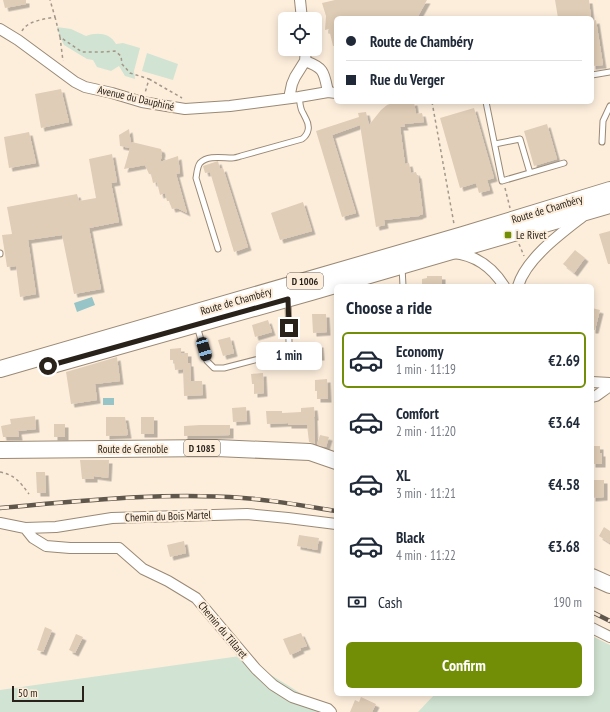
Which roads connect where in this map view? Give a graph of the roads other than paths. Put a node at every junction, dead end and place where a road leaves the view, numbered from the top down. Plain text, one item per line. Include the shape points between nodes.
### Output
1 (300, 0) edge
2 (301, 12) edge
3 (0, 29) edge
4 (305, 56) edge
5 (305, 61) junction
6 (610, 72) edge
7 (594, 75) edge
8 (332, 93) edge
9 (294, 98) junction
10 (486, 104) edge
11 (610, 106) edge
12 (602, 142) dead end
13 (495, 144) junction
14 (564, 163) dead end
15 (530, 173) junction
16 (610, 190) edge
17 (610, 205) edge
18 (587, 211) junction
19 (218, 249) dead end
20 (447, 253) junction
21 (402, 266) junction
22 (340, 284) edge
23 (403, 284) edge
24 (503, 284) edge
25 (519, 284) edge
26 (334, 286) edge
27 (288, 299) junction
28 (196, 325) junction
29 (0, 368) edge
30 (0, 380) edge
31 (594, 382) edge
32 (610, 383) edge
33 (610, 386) edge
34 (594, 396) edge
35 (0, 450) edge
36 (334, 461) edge
37 (0, 524) edge
38 (334, 524) edge
39 (25, 528) junction
40 (594, 578) edge
41 (610, 585) edge
42 (594, 629) edge
43 (610, 637) edge
44 (331, 712) edge

1 - 2 street
3 - 9 street, Avenue du Dauphiné via 75,82 142,102 186,109
4 - 5 street
5 - 8 street via 322,70
5 - 9 street via 292,84
6 - 7 lane
8 - 9 street, Avenue du Dauphiné
9 - 19 lane via 309,126 306,136 302,139 233,158 207,159 198,167 196,178
10 - 13 lane
11 - 12 lane via 604,121
13 - 15 lane via 520,138
13 - 15 lane via 502,181
14 - 15 lane
16 - 29 main road, Route de Chambéry / D 1006 via 448,240
17 - 18 main road, Route de Chambéry / D 1006
18 - 20 main road, Route de Chambéry / D 1006
18 - 25 street via 541,252 528,267
20 - 21 main road, Route de Chambéry / D 1006
20 - 24 street via 475,258 489,266
21 - 22 main road, Route de Chambéry / D 1006
21 - 23 lane
26 - 27 main road, Route de Chambéry / D 1006
27 - 28 main road, Route de Chambéry / D 1006
27 - 28 lane via 290,342 288,349 282,353 224,368 214,368 207,362
28 - 30 main road, Route de Chambéry / D 1006
31 - 32 street
33 - 34 street
35 - 36 main road, Route de Grenoble / D 1085 via 216,448 310,452
37 - 39 street, Chemin du Bois Martel
38 - 39 street, Chemin du Bois Martel via 247,514 112,518 56,527
39 - 44 street, Chemin du Tillaret via 33,538 46,546 119,548 143,569 196,598 256,669 273,685 292,697
40 - 41 main road
42 - 43 street

